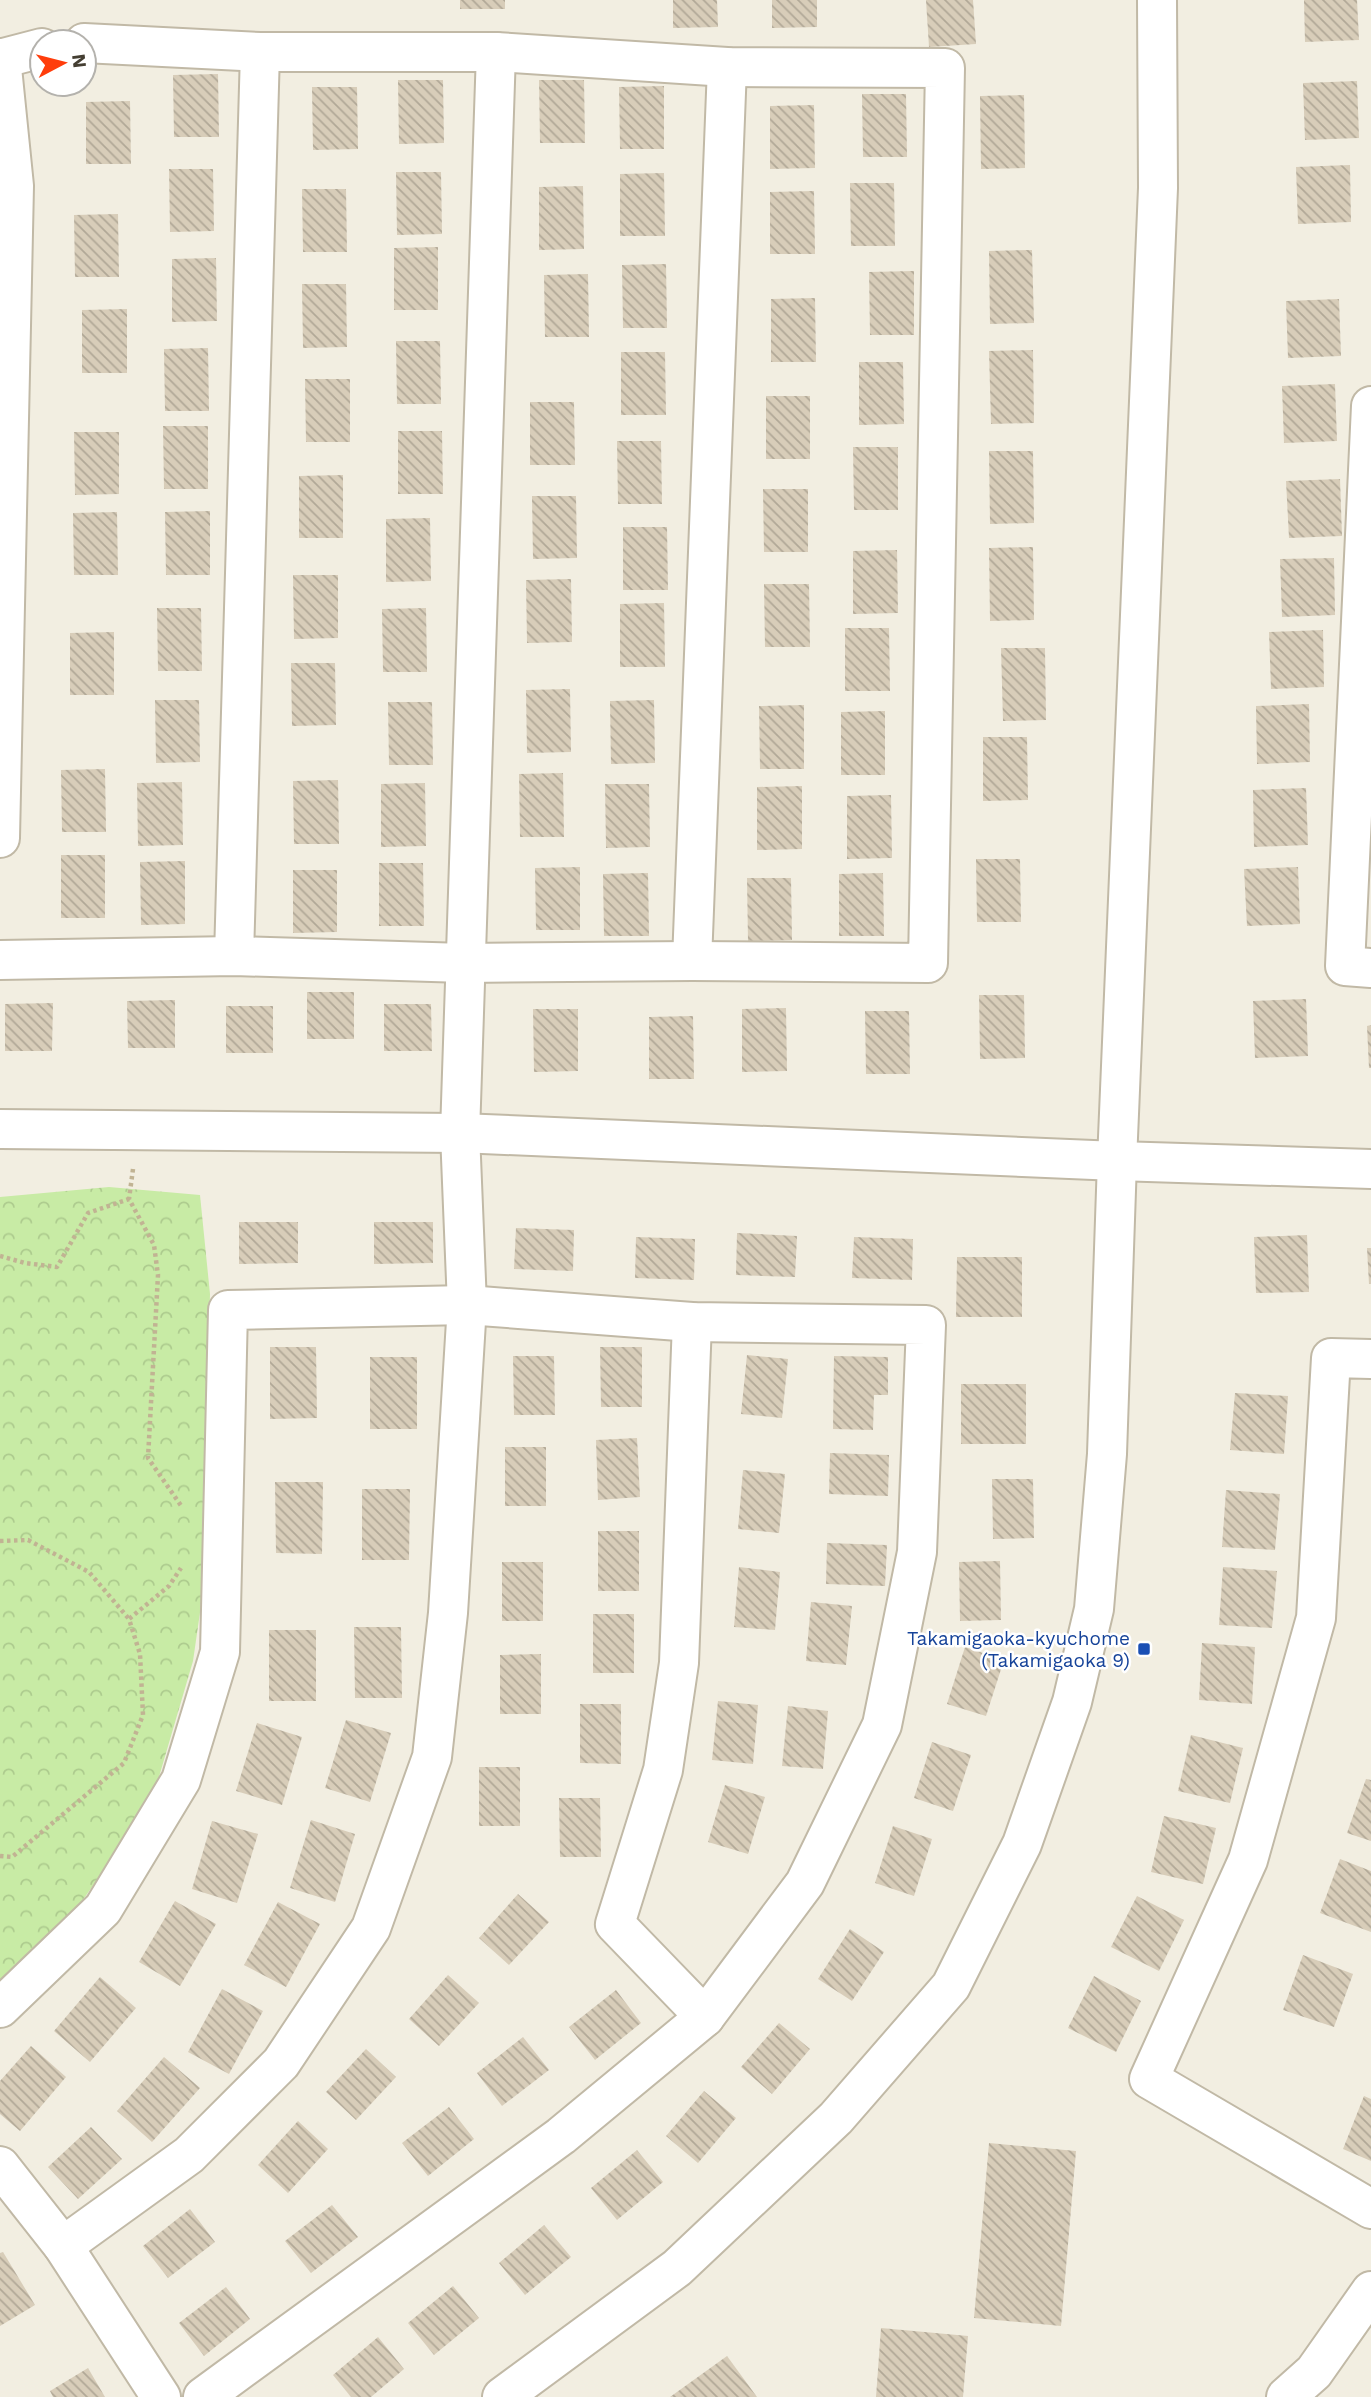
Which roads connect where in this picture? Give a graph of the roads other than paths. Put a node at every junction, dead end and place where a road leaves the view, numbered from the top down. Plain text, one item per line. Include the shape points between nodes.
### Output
1 (1157, 0) edge
2 (98, 44) edge
3 (28, 52) edge
4 (260, 52) junction
5 (496, 52) junction
6 (1, 59) edge
7 (727, 67) junction
8 (1371, 406) edge
9 (0, 838) edge
10 (234, 956) junction
11 (0, 960) edge
12 (692, 961) junction
13 (464, 963) junction
14 (1371, 968) edge
15 (0, 1129) edge
16 (460, 1133) junction
17 (1117, 1161) junction
18 (1371, 1169) edge
19 (467, 1304) junction
20 (692, 1322) junction
21 (1371, 1359) edge
22 (0, 2008) edge
23 (705, 2017) junction
24 (0, 2166) edge
25 (1371, 2209) edge
26 (63, 2246) junction
27 (1371, 2291) edge
28 (161, 2397) edge
29 (203, 2397) edge
30 (502, 2397) edge
31 (1286, 2397) edge

1 - 17 street via 1158,188
2 - 4 street
3 - 6 street
4 - 5 street
4 - 10 street
5 - 7 street
5 - 13 street
6 - 9 street via 14,186
7 - 12 street
7 - 12 street via 945,68 928,963
8 - 14 street via 1345,966
10 - 11 street
10 - 13 street
12 - 13 street
13 - 16 street
15 - 16 street
16 - 17 street
16 - 19 street
17 - 18 street
17 - 30 street via 1107,1454 1094,1609 1072,1702 1022,1844 951,1986 836,2119 677,2268
19 - 20 street
19 - 22 street via 228,1310 220,1652 181,1780 103,1909
19 - 26 street via 449,1613 432,1757 371,1928 281,2063 189,2155
20 - 23 street via 679,1663 663,1770 615,1924
20 - 23 street via 926,1325 917,1552 882,1725 805,1883
21 - 25 street via 1331,1358 1316,1618 1248,1860 1149,2079
23 - 29 street via 561,2136
24 - 26 street
26 - 28 street
27 - 31 street via 1314,2372

